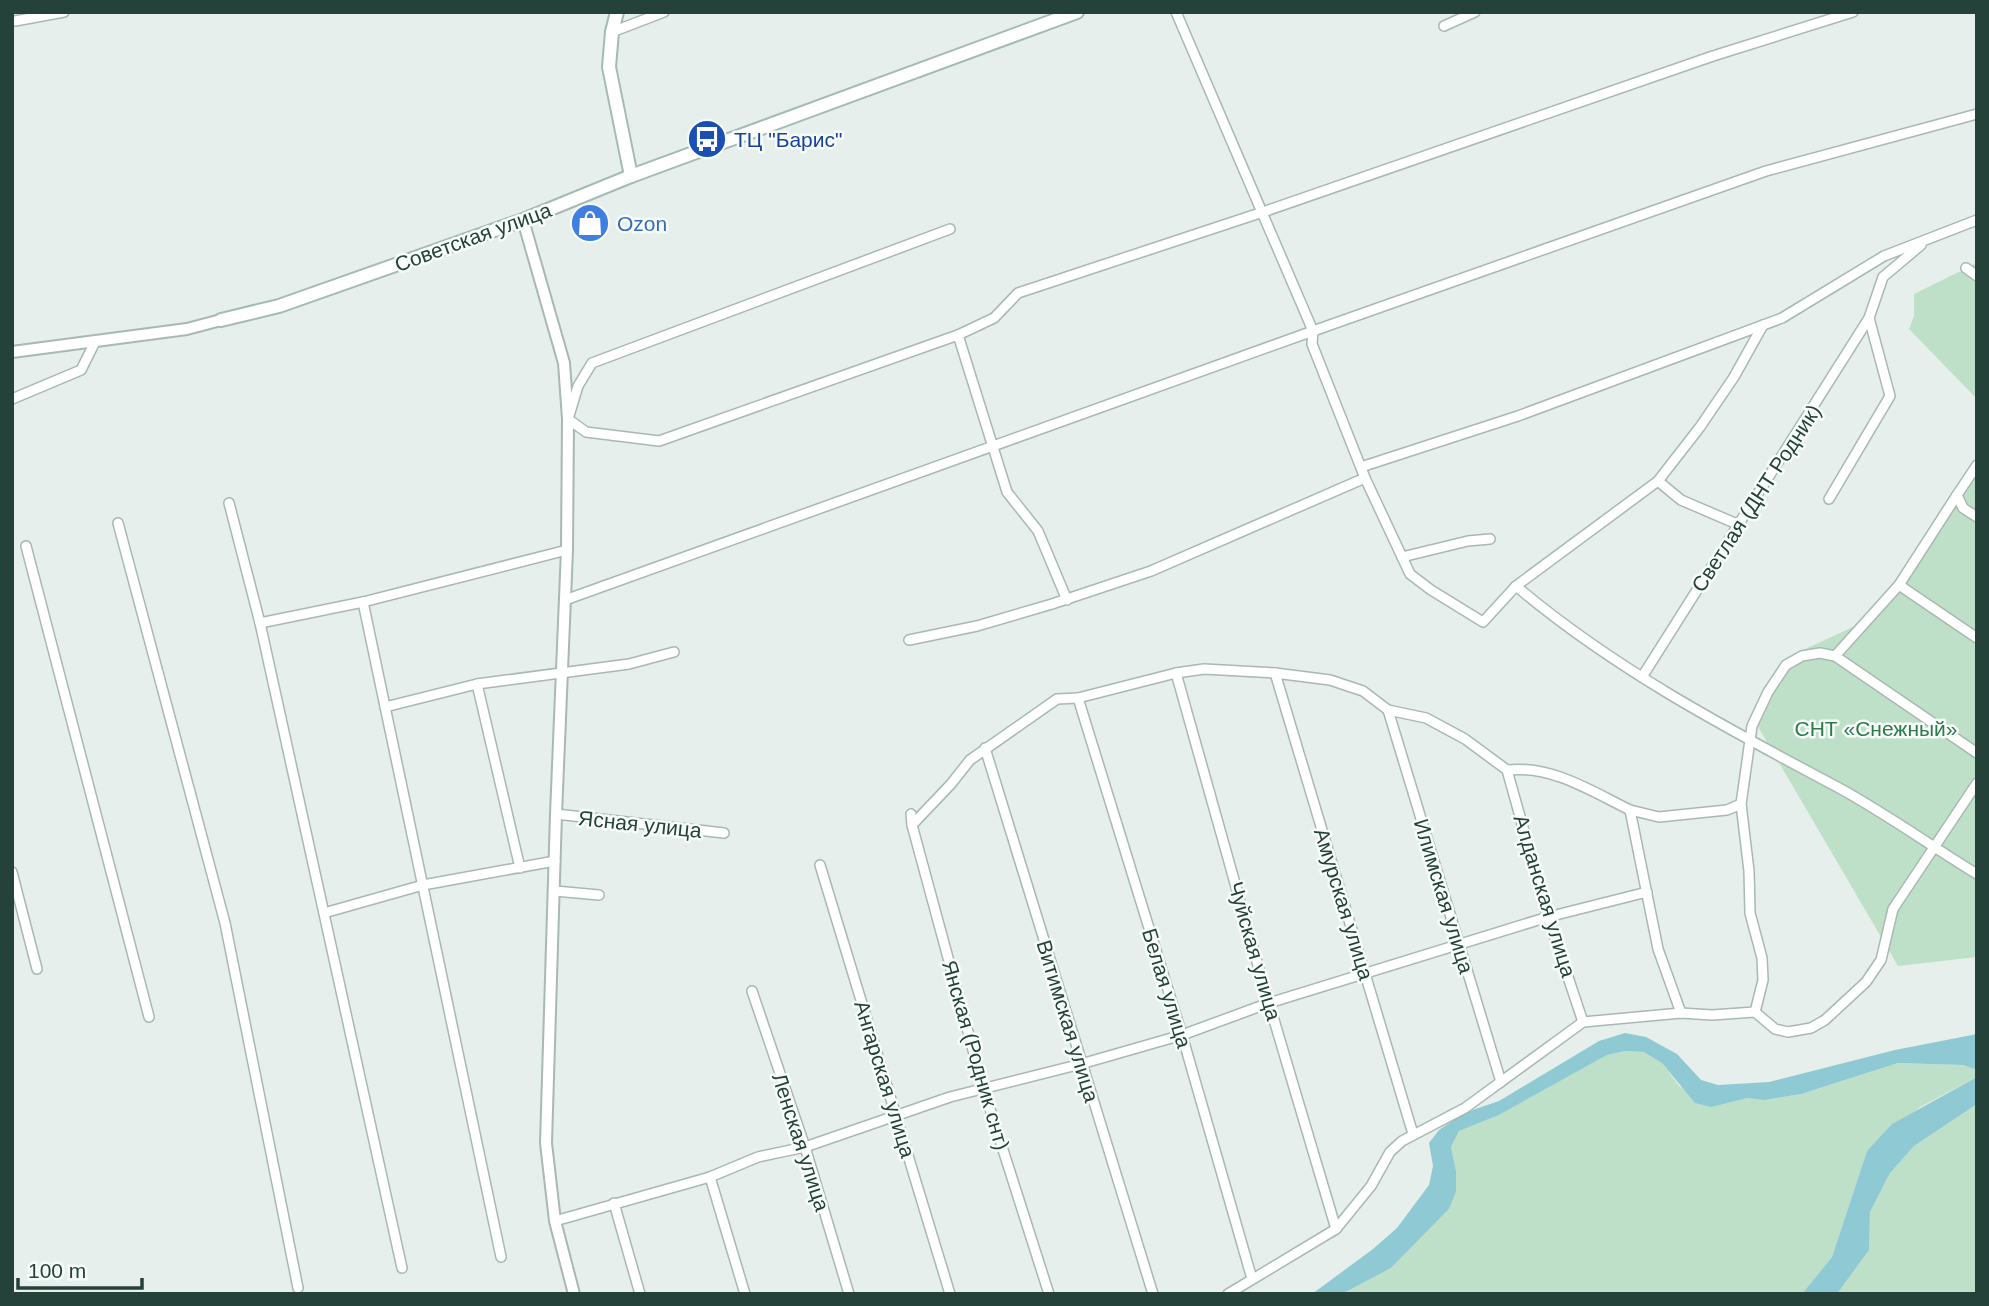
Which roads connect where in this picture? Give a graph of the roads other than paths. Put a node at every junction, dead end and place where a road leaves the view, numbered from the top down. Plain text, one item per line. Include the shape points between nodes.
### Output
1 (64, 12) edge
2 (617, 12) edge
3 (664, 12) edge
4 (1077, 12) edge
5 (1176, 12) edge
6 (1475, 12) edge
7 (1853, 12) edge
8 (15, 21) dead end
9 (1444, 26) dead end
10 (612, 32) junction
11 (1977, 114) edge
12 (631, 176) junction
13 (1263, 212) junction
14 (523, 219) junction
15 (1977, 220) edge
16 (950, 229) dead end
17 (1925, 241) junction
18 (1966, 268) dead end
19 (1977, 276) edge
20 (1869, 318) junction
21 (222, 320) joint
22 (1763, 325) junction
23 (1313, 331) junction
24 (958, 335) junction
25 (95, 342) junction
26 (12, 352) edge
27 (12, 399) edge
28 (568, 419) junction
29 (993, 445) junction
30 (1977, 465) edge
31 (1361, 467) junction
32 (1365, 478) junction
33 (1658, 481) junction
34 (1957, 495) junction
35 (1829, 499) dead end
36 (229, 503) dead end
37 (1977, 517) edge
38 (118, 523) dead end
39 (1737, 524) junction
40 (1490, 539) dead end
41 (26, 546) dead end
42 (567, 550) junction
43 (1402, 557) junction
44 (1899, 585) junction
45 (1516, 586) junction
46 (565, 600) junction
47 (1067, 600) junction
48 (363, 603) junction
49 (260, 623) junction
50 (1977, 638) edge
51 (909, 640) dead end
52 (674, 652) dead end
53 (1835, 656) junction
54 (563, 672) junction
55 (1176, 673) junction
56 (1275, 673) junction
57 (1642, 677) junction
58 (477, 684) junction
59 (1078, 698) junction
60 (385, 707) junction
61 (1388, 710) junction
62 (1751, 741) junction
63 (985, 748) junction
64 (1977, 753) edge
65 (1507, 770) junction
66 (1977, 783) edge
67 (1741, 804) junction
68 (1630, 810) junction
69 (556, 814) junction
70 (911, 814) dead end
71 (912, 825) junction
72 (724, 833) dead end
73 (1934, 848) junction
74 (555, 861) junction
75 (820, 865) dead end
76 (520, 867) junction
77 (12, 872) edge
78 (1977, 874) edge
79 (423, 885) junction
80 (555, 891) junction
81 (1647, 892) junction
82 (599, 895) dead end
83 (324, 913) junction
84 (1548, 917) junction
85 (1459, 946) junction
86 (37, 969) dead end
87 (1365, 975) junction
88 (752, 990) dead end
89 (1269, 1003) junction
90 (1755, 1012) junction
91 (1681, 1013) junction
92 (149, 1017) dead end
93 (1583, 1022) junction
94 (1182, 1035) junction
95 (1081, 1063) junction
96 (1501, 1082) junction
97 (983, 1087) junction
98 (897, 1115) junction
99 (1413, 1134) junction
100 (805, 1147) junction
101 (710, 1177) junction
102 (614, 1203) junction
103 (555, 1221) junction
104 (1336, 1229) junction
105 (500, 1256) dead end
106 (402, 1268) dead end
107 (1252, 1279) junction
108 (298, 1288) dead end
109 (574, 1294) edge
110 (640, 1294) edge
111 (745, 1294) edge
112 (849, 1294) edge
113 (950, 1294) edge
114 (1049, 1294) edge
115 (1153, 1294) edge
116 (1228, 1294) edge

1 - 8 street
2 - 10 main road
3 - 10 street
4 - 12 main road, Советская улица
5 - 13 street
6 - 9 street
7 - 13 street
10 - 12 main road via 609,67
11 - 23 street via 1766,171
12 - 14 main road, Советская улица
13 - 23 street
13 - 24 street via 1018,293 994,318
14 - 21 main road, Советская улица via 279,306
14 - 28 street via 564,363
15 - 17 street
16 - 28 street via 592,363 578,386
17 - 20 street, Светлая (ДНТ Родник) via 1883,277
17 - 22 street via 1884,256
18 - 19 street
20 - 35 street via 1890,396
20 - 39 street, Светлая (ДНТ Родник)
21 - 25 street, Советская улица
22 - 31 street via 1518,416
22 - 33 street via 1734,377
23 - 29 street
23 - 31 street via 1312,344
24 - 28 street via 659,441 586,432
24 - 29 street
25 - 26 street, Советская улица
25 - 27 street via 81,370
28 - 42 street
29 - 46 street
29 - 47 street via 1007,492 1038,531
30 - 34 street
31 - 32 street
32 - 43 street
32 - 47 street via 1151,571
33 - 39 street via 1681,500
33 - 45 street
34 - 37 street via 1963,508
34 - 44 street
36 - 49 street
38 - 108 street via 226,923
39 - 57 street, Светлая (ДНТ Родник)
40 - 43 street
41 - 92 street
42 - 46 street
42 - 48 street
43 - 45 street via 1410,574 1483,622
44 - 50 street
44 - 53 street
45 - 57 street
46 - 54 street
47 - 51 street
48 - 49 street
48 - 60 street
49 - 83 street
52 - 54 street via 628,664
53 - 62 street via 1802,656 1786,665 1752,726
53 - 64 street
54 - 58 street
54 - 69 street
55 - 56 street via 1204,668
55 - 59 street
55 - 89 street, Чуйская улица
56 - 61 street via 1330,680 1363,691
56 - 87 street, Амурская улица
57 - 62 street
58 - 60 street
58 - 76 street
59 - 63 street via 1058,699
59 - 94 street, Белая улица
60 - 79 street
61 - 65 street via 1426,718
61 - 85 street, Илимская улица
62 - 67 street
62 - 73 street via 1842,790
63 - 71 street
63 - 95 street, Витимская улица
65 - 68 street via 1525,768 1558,775
65 - 84 street, Алданская улица
66 - 73 street
67 - 68 street via 1727,810 1659,817
67 - 90 street via 1750,913 1762,958 1763,980
68 - 81 street
69 - 72 street, Ясная улица
69 - 74 street
70 - 71 street, Янская (Родник снт)
71 - 97 street, Янская (Родник снт)
73 - 78 street
73 - 90 street via 1893,909 1881,960 1866,982 1825,1020 1788,1032 1775,1029
74 - 76 street
74 - 80 street
75 - 98 street, Ангарская улица
76 - 79 street
77 - 86 street
79 - 83 street
79 - 105 street
80 - 82 street
80 - 103 street via 546,1143
81 - 84 street
81 - 91 street via 1658,949
83 - 106 street
84 - 85 street
84 - 93 street, Алданская улица
85 - 87 street
85 - 96 street, Илимская улица
87 - 89 street
87 - 99 street, Амурская улица
88 - 100 street, Ленская улица
89 - 94 street
89 - 104 street, Чуйская улица
90 - 91 street
91 - 93 street
93 - 96 street
94 - 95 street
94 - 107 street, Белая улица
95 - 97 street
95 - 115 street, Витимская улица
96 - 99 street via 1465,1108
97 - 98 street
97 - 114 street, Янская (Родник снт)
98 - 100 street
98 - 113 street, Ангарская улица
99 - 104 street via 1390,1152 1371,1186
100 - 101 street via 758,1157
100 - 112 street, Ленская улица
101 - 102 street
101 - 111 street
102 - 103 street
102 - 110 street
103 - 109 street
104 - 107 street
107 - 116 street

